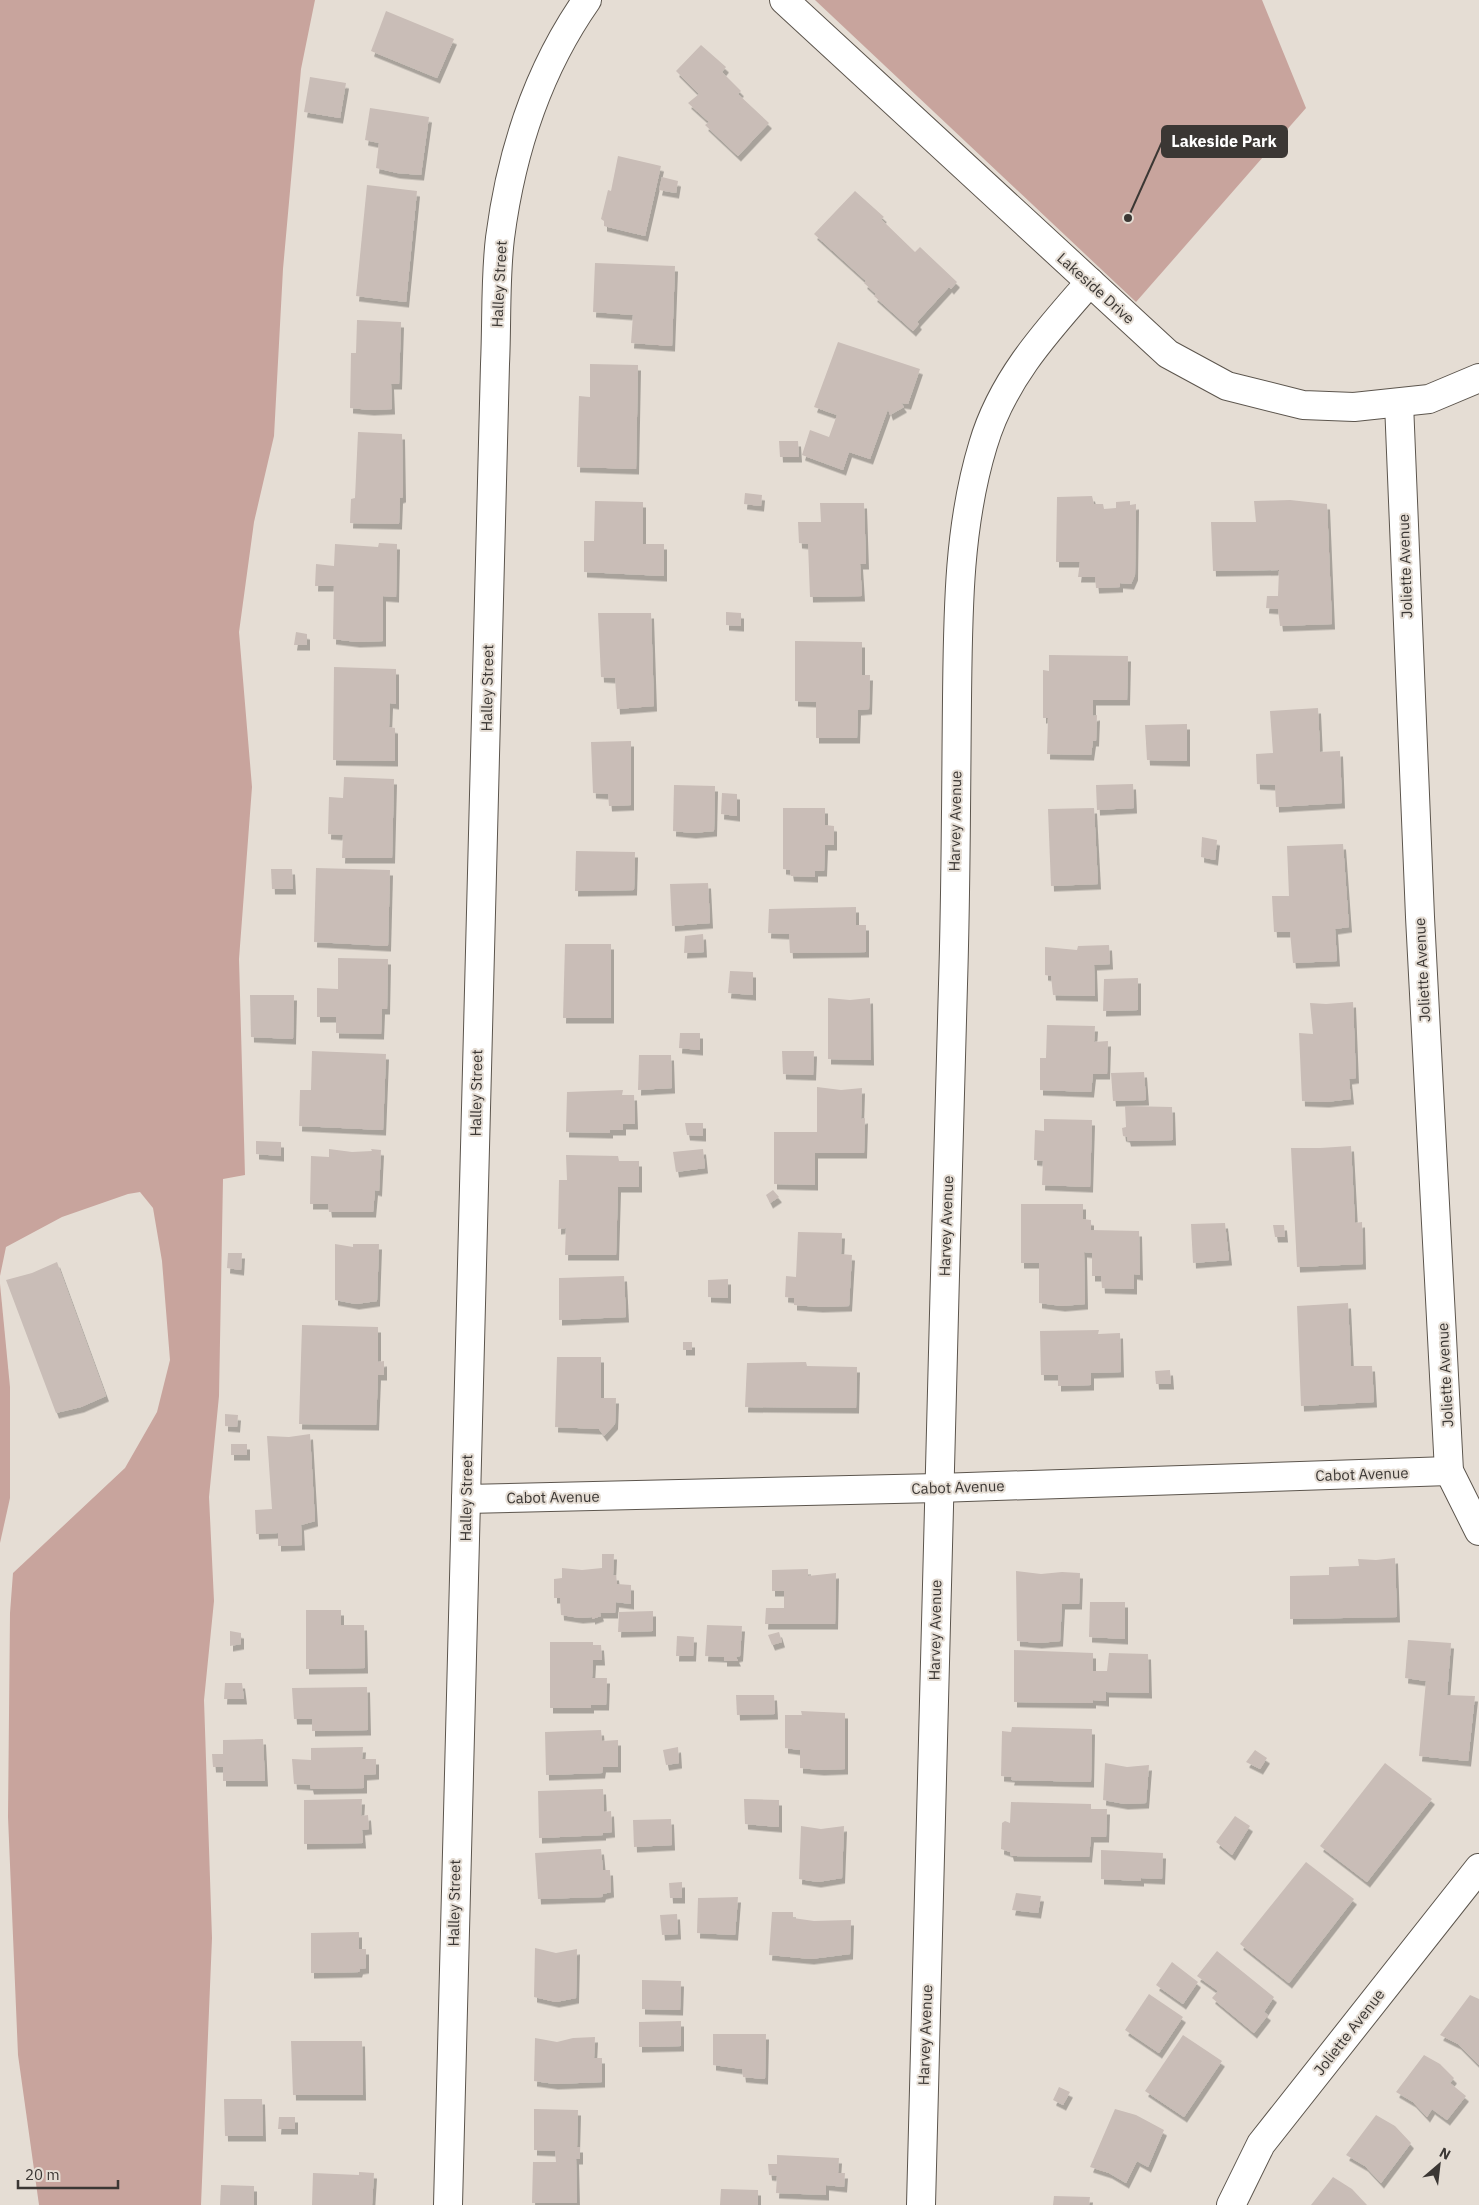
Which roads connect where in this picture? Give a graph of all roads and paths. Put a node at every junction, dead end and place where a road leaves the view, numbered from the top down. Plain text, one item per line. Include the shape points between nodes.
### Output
1 (588, 0) edge
2 (784, 0) edge
3 (1090, 282) junction
4 (1479, 378) edge
5 (1399, 403) junction
6 (1450, 1471) junction
7 (938, 1488) junction
8 (466, 1499) junction
9 (1479, 1531) edge
10 (1479, 1868) edge
11 (448, 2205) edge
12 (921, 2205) edge
13 (1232, 2205) edge

1 - 8 street, Halley Street via 567,29 527,119 509,178 500,240
2 - 3 street, Lakeside Drive
3 - 5 street, Lakeside Drive via 1168,354 1227,386 1303,405 1354,408
3 - 7 street, Harvey Avenue via 1039,339 1008,384 983,442 961,561
4 - 5 street, Lakeside Drive via 1430,399
5 - 6 street, Joliette Avenue via 1419,907
6 - 7 street, Cabot Avenue
6 - 9 street, Joliette Avenue
7 - 8 street, Cabot Avenue
7 - 12 street, Harvey Avenue
8 - 11 street, Halley Street
10 - 13 street, Joliette Avenue via 1261,2144

